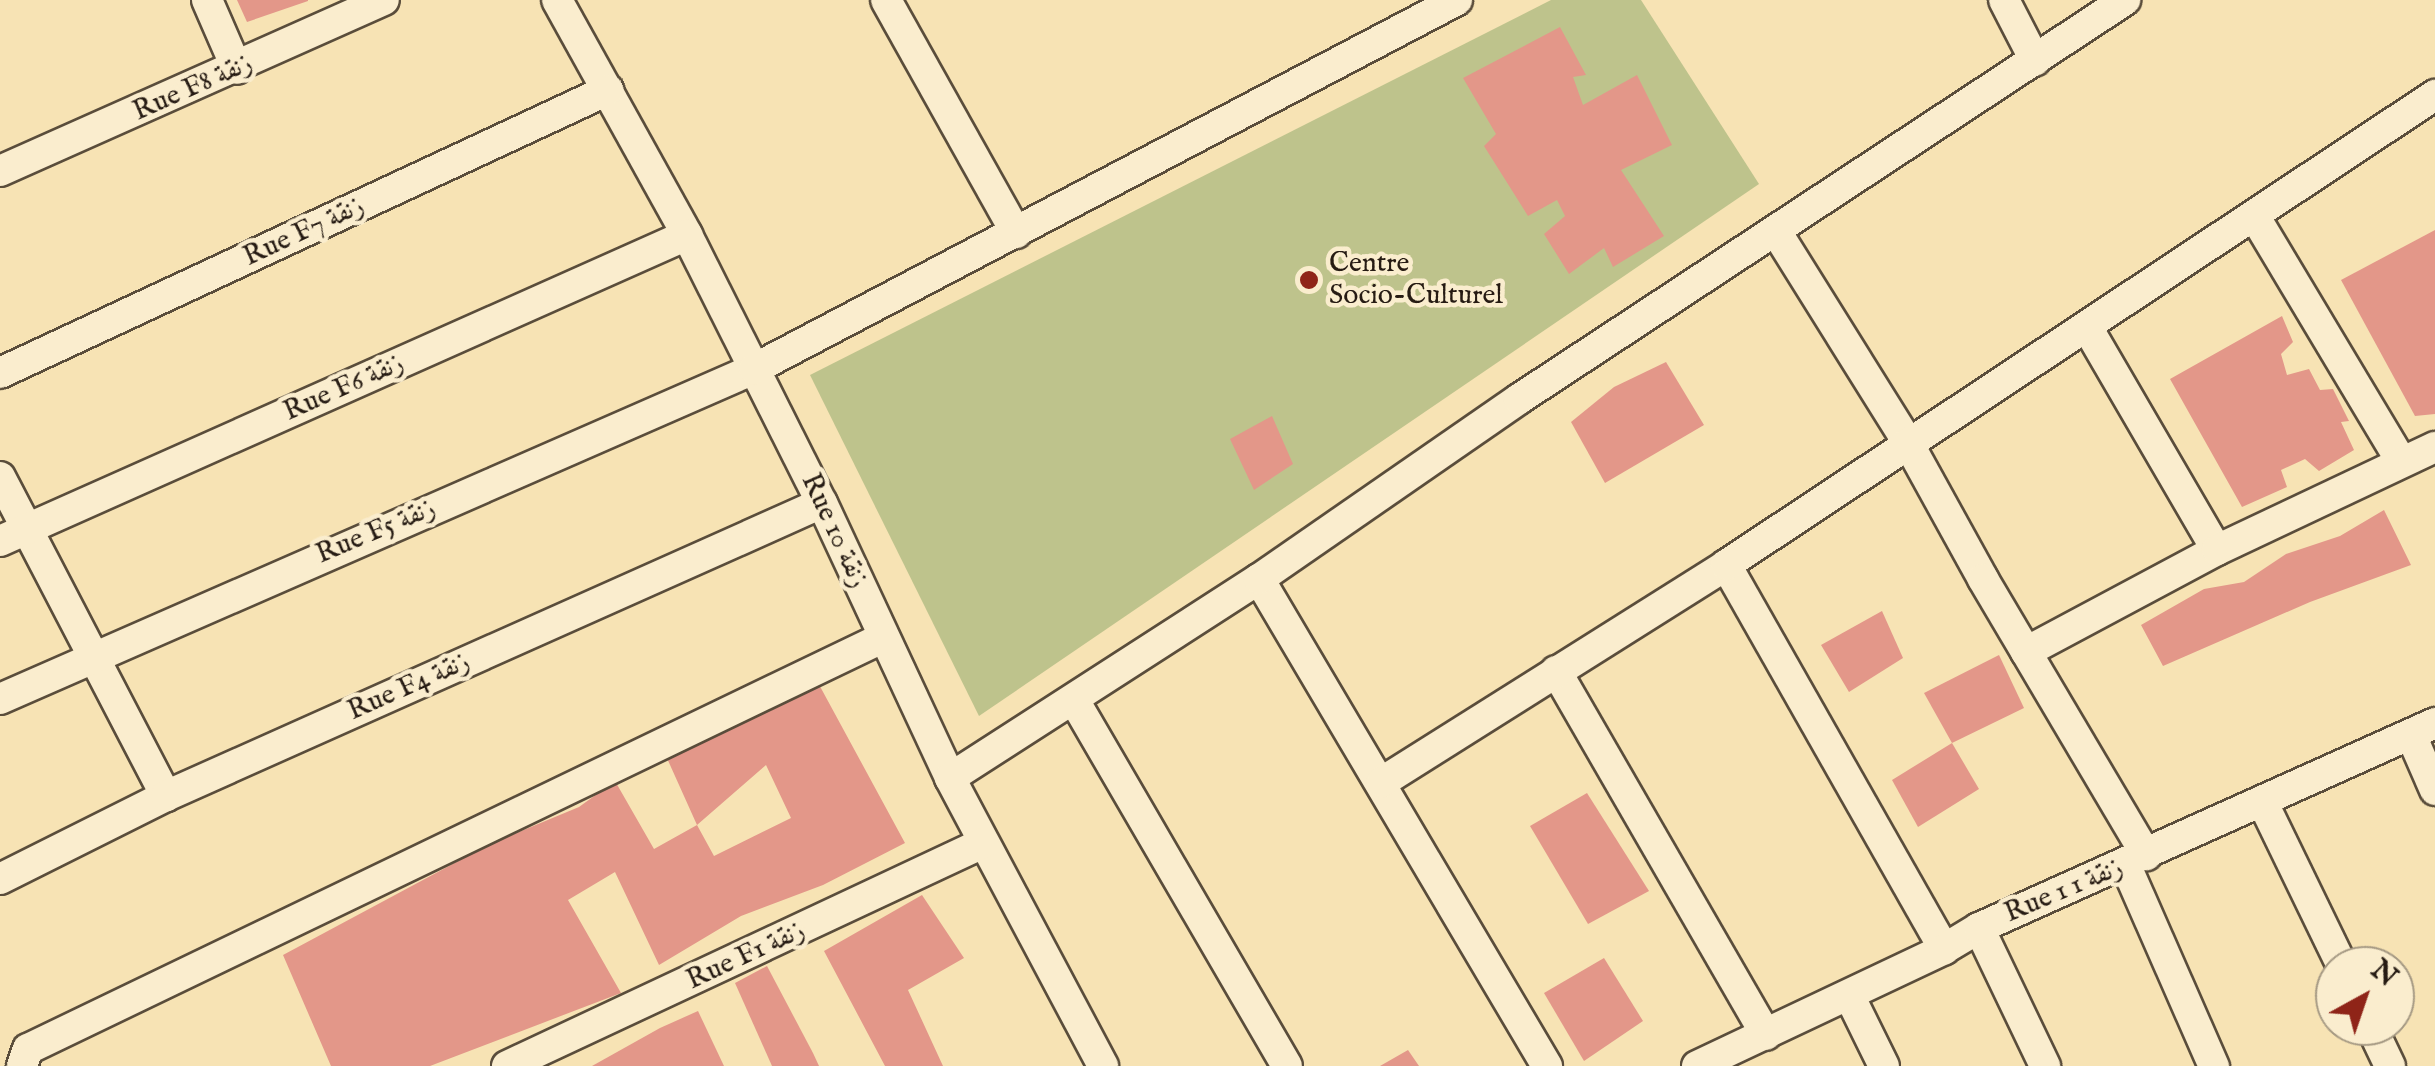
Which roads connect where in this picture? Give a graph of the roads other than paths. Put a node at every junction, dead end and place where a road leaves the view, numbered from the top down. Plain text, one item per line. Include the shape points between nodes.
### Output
1 (207, 0) edge
2 (384, 0) edge
3 (557, 0) edge
4 (886, 0) edge
5 (1456, 0) edge
6 (2004, 0) edge
7 (2125, 0) edge
8 (2035, 60) junction
9 (237, 69) junction
10 (608, 90) junction
11 (2432, 104) edge
12 (0, 171) edge
13 (2255, 217) junction
14 (1016, 233) junction
15 (1776, 233) junction
16 (687, 235) junction
17 (2088, 327) junction
18 (754, 369) junction
19 (0, 373) edge
20 (1908, 443) junction
21 (2435, 447) edge
22 (2401, 461) junction
23 (0, 477) edge
24 (822, 503) junction
25 (13, 535) edge
26 (2217, 550) junction
27 (1726, 565) junction
28 (1259, 579) junction
29 (882, 638) junction
30 (2026, 652) junction
31 (92, 654) junction
32 (1556, 671) junction
33 (0, 698) edge
34 (1074, 700) junction
35 (2423, 729) edge
36 (950, 778) junction
37 (1382, 782) junction
38 (2435, 790) edge
39 (166, 796) junction
40 (2262, 801) junction
41 (984, 843) junction
42 (2136, 861) junction
43 (0, 879) edge
44 (1979, 928) junction
45 (2332, 946) edge
46 (1944, 949) junction
47 (1849, 996) junction
48 (1766, 1036) junction
49 (25, 1057) edge
50 (507, 1066) edge
51 (1103, 1066) edge
52 (1287, 1066) edge
53 (1547, 1066) edge
54 (1697, 1066) edge
55 (1884, 1066) edge
56 (2045, 1066) edge
57 (2214, 1066) edge

1 - 9 street
2 - 9 street, Rue F8 زنقة
3 - 10 street, Rue 10 زنقة
4 - 14 street
5 - 14 street, Rue F5 زنقة
6 - 8 street
7 - 8 street
8 - 15 street
9 - 12 street, Rue F8 زنقة
10 - 16 street, Rue 10 زنقة
10 - 19 street, Rue F7 زنقة
11 - 13 street
13 - 17 street
13 - 22 street
14 - 18 street, Rue F5 زنقة
15 - 20 street
15 - 28 street via 1519,398
16 - 18 street, Rue 10 زنقة
16 - 25 street, Rue F6 زنقة
17 - 20 street
17 - 26 street
18 - 24 street, Rue 10 زنقة
18 - 31 street, Rue F5 زنقة
20 - 27 street
20 - 30 street
21 - 22 street
22 - 26 street
23 - 25 street
24 - 29 street, Rue 10 زنقة
24 - 39 street, Rue F4 زنقة
25 - 31 street
26 - 30 street
27 - 32 street
27 - 46 street
28 - 34 street
28 - 37 street
29 - 36 street, Rue 10 زنقة
29 - 49 street
30 - 42 street
31 - 33 street, Rue F5 زنقة
31 - 39 street
32 - 37 street
32 - 48 street
34 - 36 street
34 - 52 street
35 - 38 street
35 - 40 street, Rue 1 زنقة 1
36 - 41 street, Rue 10 زنقة
37 - 53 street
39 - 43 street, Rue F4 زنقة
40 - 42 street, Rue 1 زنقة 1
40 - 45 street
41 - 50 street, Rue F1 زنقة
41 - 51 street, Rue 10 زنقة
42 - 44 street, Rue 1 زنقة 1
42 - 57 street
44 - 46 street, Rue 1 زنقة 1
44 - 56 street
46 - 47 street, Rue 1 زنقة 1
47 - 48 street, Rue 1 زنقة 1
47 - 55 street
48 - 54 street, Rue 1 زنقة 1

